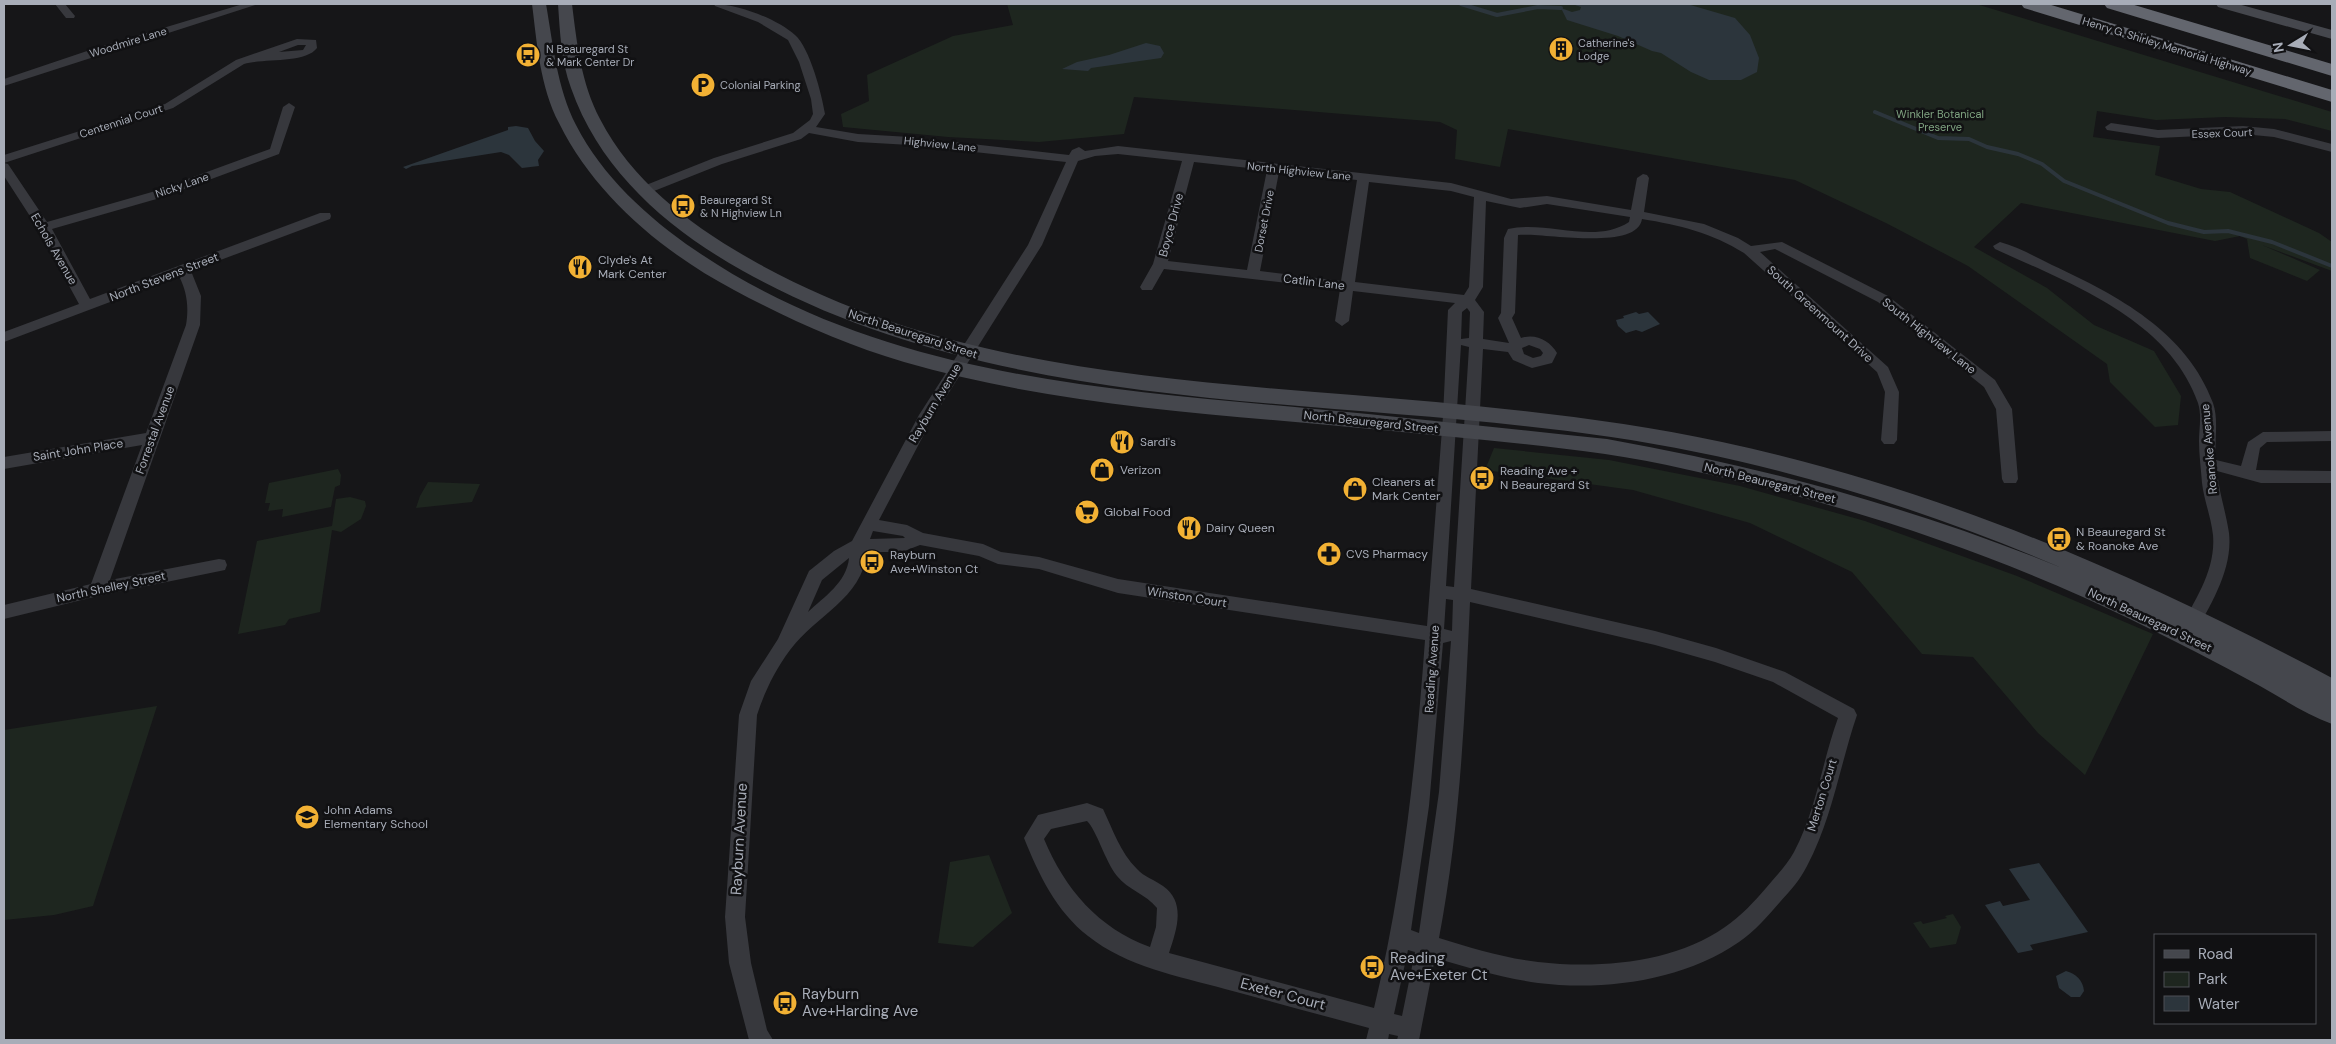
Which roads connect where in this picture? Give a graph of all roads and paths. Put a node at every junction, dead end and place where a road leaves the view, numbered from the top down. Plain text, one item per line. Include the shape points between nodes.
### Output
1 (62, 4) edge
2 (251, 4) edge
3 (539, 4) edge
4 (565, 4) edge
5 (719, 4) edge
6 (2030, 4) edge
7 (2068, 4) edge
8 (2113, 4) edge
9 (2223, 4) edge
10 (70, 16) dead end
11 (2332, 35) edge
12 (259, 57) dead end
13 (2332, 70) edge
14 (2332, 82) edge
15 (4, 83) edge
16 (2332, 96) edge
17 (289, 107) dead end
18 (2111, 127) dead end
19 (807, 129) junction
20 (2332, 148) edge
21 (4, 159) edge
22 (1073, 159) junction
23 (1188, 159) junction
24 (4, 167) edge
25 (1274, 168) junction
26 (1643, 178) dead end
27 (1363, 179) junction
28 (645, 190) junction
29 (1480, 194) junction
30 (1636, 215) junction
31 (325, 216) dead end
32 (44, 227) junction
33 (2000, 246) dead end
34 (1749, 250) junction
35 (1160, 264) junction
36 (183, 270) junction
37 (1253, 274) junction
38 (1347, 286) junction
39 (1147, 287) dead end
40 (1468, 300) junction
41 (87, 306) junction
42 (1342, 321) dead end
43 (4, 338) edge
44 (1454, 341) junction
45 (1476, 343) junction
46 (960, 360) junction
47 (1448, 420) junction
48 (1472, 422) junction
49 (2332, 436) edge
50 (152, 438) junction
51 (1889, 440) dead end
52 (4, 463) edge
53 (2210, 464) junction
54 (2248, 473) junction
55 (2332, 476) edge
56 (2010, 479) dead end
57 (869, 524) junction
58 (919, 539) junction
59 (859, 545) junction
60 (219, 565) dead end
61 (98, 589) junction
62 (1438, 591) junction
63 (1461, 594) junction
64 (4, 612) edge
65 (2190, 626) junction
66 (1434, 635) junction
67 (1459, 639) junction
68 (785, 643) junction
69 (2332, 690) edge
70 (2332, 713) edge
71 (1398, 937) junction
72 (1428, 945) junction
73 (1156, 960) junction
74 (1379, 1030) edge
75 (1410, 1034) edge
76 (757, 1039) edge

1 - 10 street
2 - 15 street, Woodmire Lane
3 - 46 main road, North Beauregard Street via 553,83 568,125 603,176 663,236 690,258 810,320 907,356
4 - 28 main road, North Beauregard Street via 570,52 581,96 603,139
5 - 19 street via 776,26 798,46 819,114
6 - 16 highway, Henry G. Shirley Memorial Highway
7 - 14 highway
8 - 13 highway, Henry G. Shirley Memorial Highway
9 - 11 main road
12 - 21 street, Centennial Court via 240,62 168,106
17 - 32 street, Nicky Lane via 275,151 156,195
18 - 20 street, Essex Court via 2158,134 2244,130 2274,133
19 - 22 street, Highview Lane via 858,138
19 - 28 street via 797,136 718,161
22 - 23 street, North Highview Lane via 1094,152 1118,150
22 - 46 street, Rayburn Avenue via 1043,230
23 - 25 street, North Highview Lane
23 - 35 street, Boyce Drive
24 - 32 street, Echols Avenue
25 - 27 street, North Highview Lane
25 - 37 street, Dorset Drive
26 - 30 street
27 - 29 street, North Highview Lane via 1451,187
27 - 38 street
28 - 46 main road, North Beauregard Street via 702,238 800,296 898,331
29 - 30 street, North Highview Lane via 1493,200 1522,204 1538,200
29 - 40 street, Reading Avenue via 1476,287
30 - 34 street, North Highview Lane via 1716,233
30 - 45 street via 1631,228 1605,234 1513,232 1508,313 1505,318 1520,344
31 - 36 street, North Stevens Street
32 - 41 street, Echols Avenue
33 - 53 street, Roanoke Avenue via 2094,290 2160,334 2186,360 2207,406
34 - 51 street, South Greenmount Drive via 1883,370 1892,392
34 - 56 street, South Highview Lane via 1777,245 1883,299 1990,384 2004,410
35 - 37 street, Catlin Lane
35 - 39 street, Boyce Drive
36 - 41 street, North Stevens Street
36 - 50 street, Forrestal Avenue via 191,282 196,310
37 - 38 street, Catlin Lane
38 - 40 street, Catlin Lane
38 - 42 street
40 - 44 street, Reading Avenue via 1455,310
40 - 45 street, Reading Avenue via 1477,312
41 - 43 street, North Stevens Street
44 - 45 street
44 - 47 street, Reading Avenue
45 - 48 street, Reading Avenue
46 - 47 main road, North Beauregard Street via 1056,388 1128,397
46 - 57 street, Rayburn Avenue via 924,419
47 - 48 main road, North Beauregard Street
47 - 62 street, Reading Avenue
48 - 63 street, Reading Avenue
48 - 65 main road, North Beauregard Street via 1594,426 1658,436 1783,464 1887,493 2033,546
49 - 54 street via 2263,437 2253,446
50 - 52 street, Saint John Place
50 - 61 street, Forrestal Avenue
53 - 54 street
53 - 65 street, Roanoke Avenue via 2210,492 2221,536 2218,564
54 - 55 street via 2261,477
57 - 58 street, Winston Court via 907,531
57 - 59 street, Rayburn Avenue
58 - 59 street, Winston Court via 902,546
58 - 66 street, Winston Court via 983,550 998,558 1039,563 1118,586
59 - 68 street, Rayburn Avenue via 815,576
59 - 68 street, Rayburn Avenue via 857,566 845,588
60 - 61 street, North Shelley Street
61 - 64 street, North Shelley Street
62 - 63 street, Merton Court
62 - 66 street, Reading Avenue
63 - 67 street, Reading Avenue
63 - 72 street, Merton Court via 1647,635 1716,655 1779,677 1848,715 1803,853 1786,881 1757,914 1732,935 1707,949 1670,963 1616,971 1557,974 1497,964
65 - 69 main road, North Beauregard Street
65 - 70 main road, North Beauregard Street
66 - 67 street, Winston Court
66 - 71 street, Reading Avenue via 1418,820
67 - 72 street, Reading Avenue via 1449,792
68 - 76 street, Rayburn Avenue via 760,681 748,715 745,740 735,917 740,963
71 - 72 street, Merton Court
71 - 74 street, Reading Avenue
72 - 75 street, Reading Avenue
73 - 73 street, Exeter Court via 1112,942 1084,922 1042,860 1034,838 1045,821 1087,812 1096,815 1112,855 1131,877 1162,896 1168,909 1167,924
73 - 74 street, Exeter Court
74 - 75 street, Exeter Court

